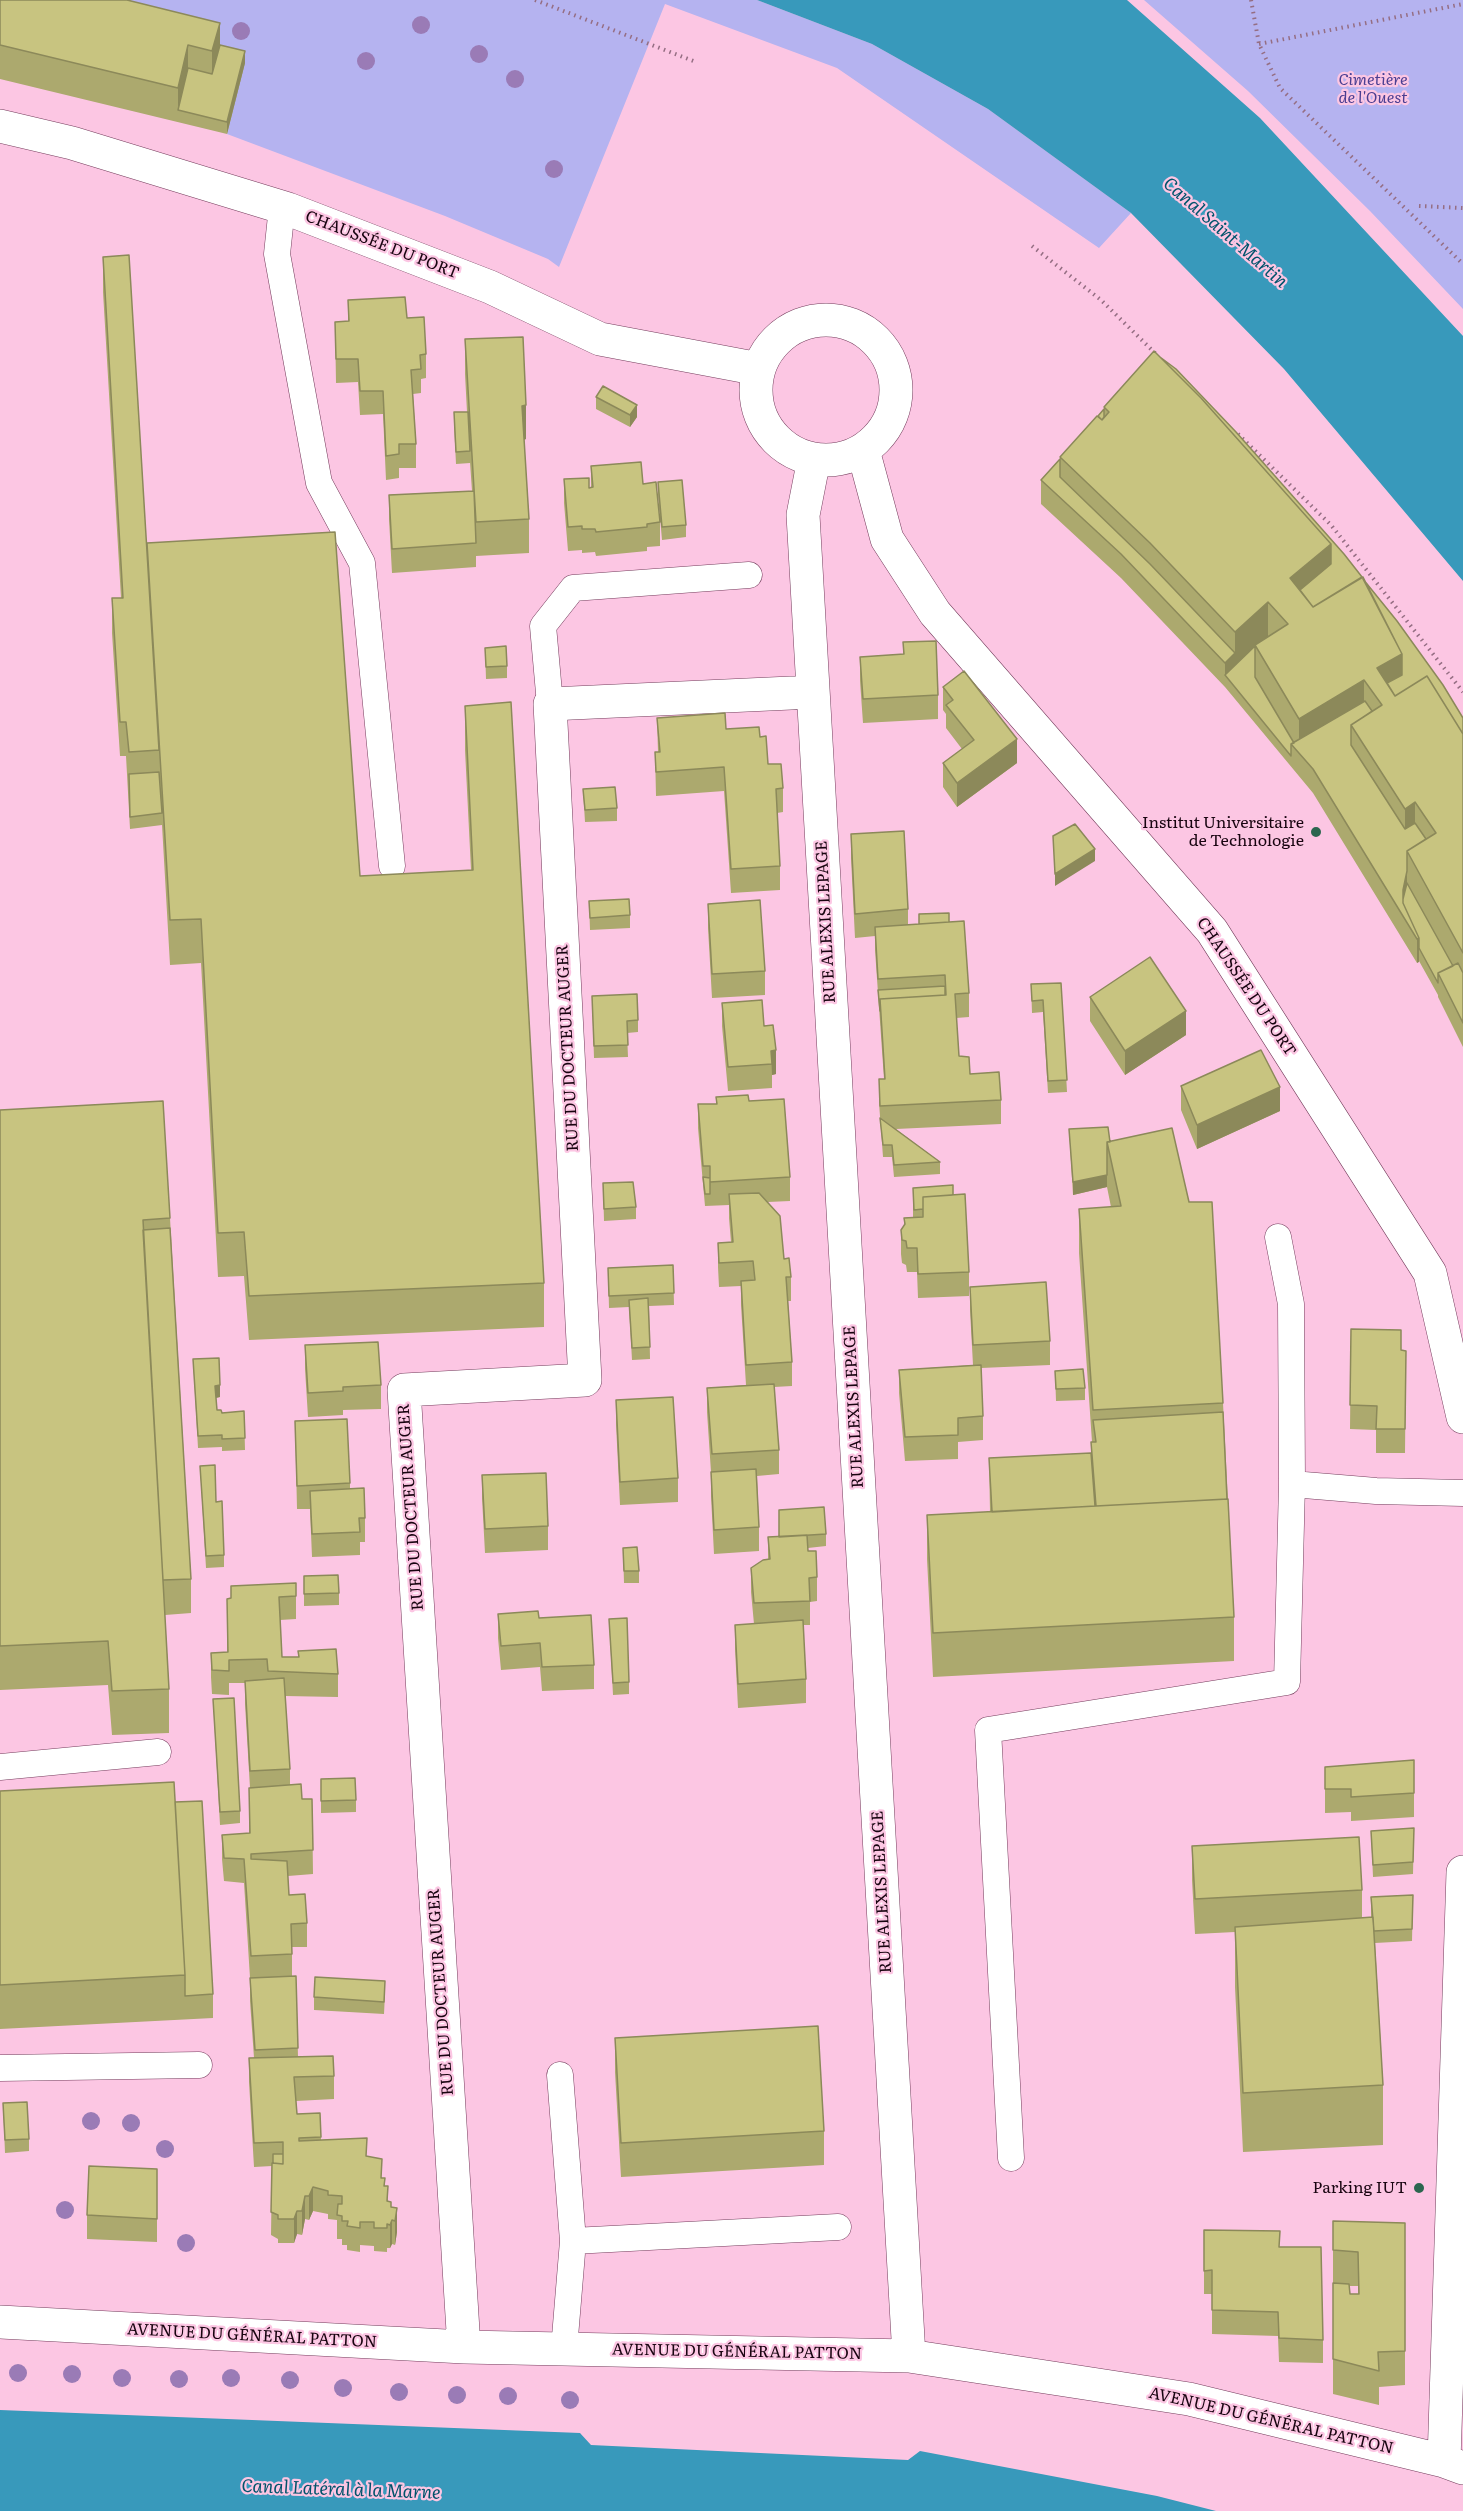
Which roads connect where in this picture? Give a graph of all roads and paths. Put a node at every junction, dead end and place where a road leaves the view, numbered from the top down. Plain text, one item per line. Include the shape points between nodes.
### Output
1 (535, 0) edge
2 (1251, 0) edge
3 (1463, 4) edge
4 (1259, 44) junction
5 (696, 62) dead end
6 (0, 126) edge
7 (1419, 206) dead end
8 (282, 207) junction
9 (1463, 207) edge
10 (1032, 246) dead end
11 (1463, 264) edge
12 (1160, 358) edge
13 (759, 369) junction
14 (1237, 433) edge
15 (863, 450) junction
16 (814, 459) junction
17 (749, 575) dead end
18 (813, 692) junction
19 (1463, 692) edge
20 (550, 704) junction
21 (392, 866) dead end
22 (1278, 1237) dead end
23 (1463, 1417) edge
24 (1292, 1484) junction
25 (1463, 1493) edge
26 (158, 1752) dead end
27 (0, 1767) edge
28 (1463, 1872) edge
29 (199, 2065) dead end
30 (0, 2068) edge
31 (560, 2075) dead end
32 (1011, 2158) dead end
33 (838, 2227) dead end
34 (573, 2241) junction
35 (0, 2322) edge
36 (464, 2347) junction
37 (564, 2349) junction
38 (909, 2356) junction
39 (1454, 2464) edge

1 - 5 path
2 - 4 path
3 - 4 path
4 - 11 path via 1280,88
6 - 8 street, CHAUSSÉE DU PORT via 72,143
7 - 9 path
8 - 13 street, CHAUSSÉE DU PORT via 490,287 600,339
8 - 21 lane via 277,254 319,483 362,562
10 - 12 path via 1101,300
13 - 15 street via 770,347 789,331 812,321 836,320 860,327 879,342 892,363 897,388 894,412 882,434
13 - 16 street via 758,408 766,427 795,454
14 - 19 path via 1331,525
15 - 16 street via 848,457
15 - 23 street, CHAUSSÉE DU PORT via 887,539 935,613 1212,931 1430,1273
16 - 18 street, RUE ALEXIS LEPAGE via 802,515
17 - 20 lane via 573,588 543,626
18 - 20 street
18 - 38 street, RUE ALEXIS LEPAGE
20 - 36 street, RUE DU DOCTEUR AUGER via 585,1380 404,1390
22 - 24 lane via 1291,1304
24 - 25 lane
24 - 32 lane via 1287,1682 988,1730
26 - 27 lane
28 - 39 street
29 - 30 lane
31 - 34 lane
33 - 34 lane
34 - 37 lane
35 - 36 street, AVENUE DU GÉNÉRAL PATTON
36 - 37 street, AVENUE DU GÉNÉRAL PATTON
37 - 38 street, AVENUE DU GÉNÉRAL PATTON
38 - 39 street, AVENUE DU GÉNÉRAL PATTON via 1189,2399

